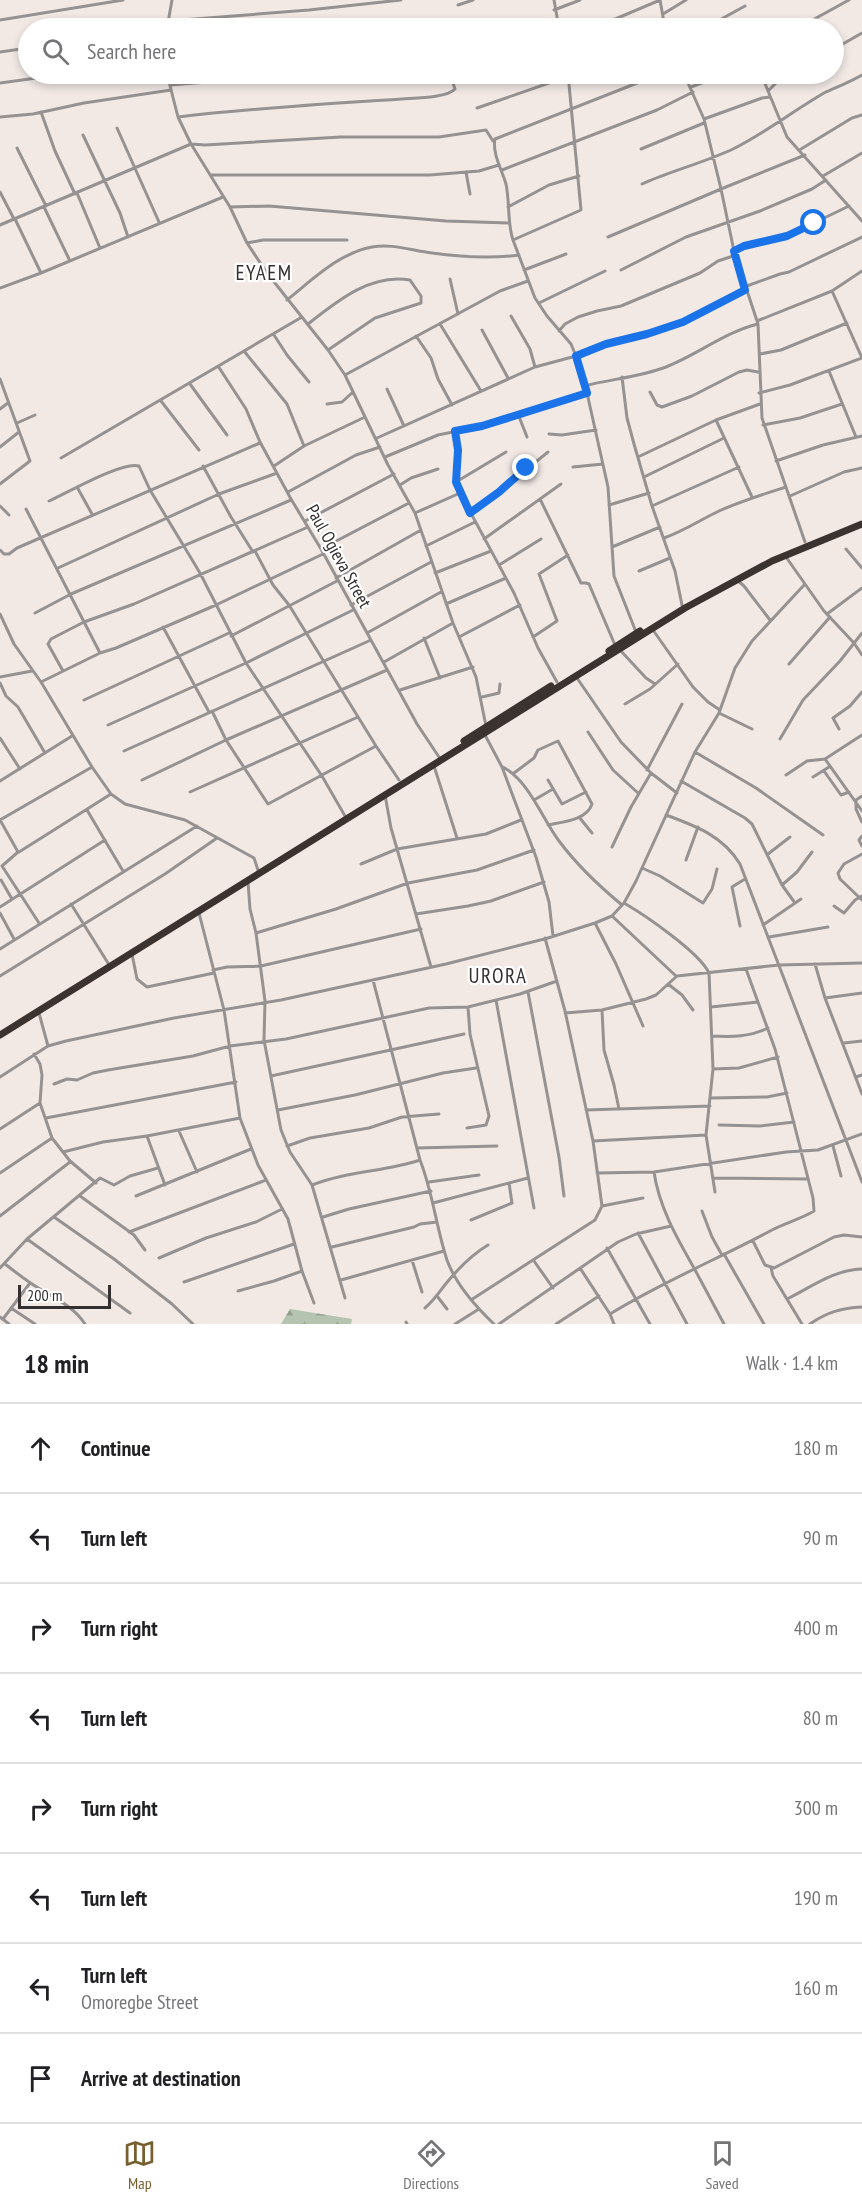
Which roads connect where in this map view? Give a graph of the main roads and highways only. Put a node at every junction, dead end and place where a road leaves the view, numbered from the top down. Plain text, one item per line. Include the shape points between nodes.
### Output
1 (862, 520) edge
2 (862, 525) edge
3 (618, 648) junction
4 (485, 731) junction
5 (0, 1030) edge
6 (0, 1035) edge

1 - 3 highway via 770,557 682,604
2 - 3 highway via 785,555
3 - 4 highway
3 - 4 highway via 557,682
4 - 5 highway via 399,780
4 - 6 highway

